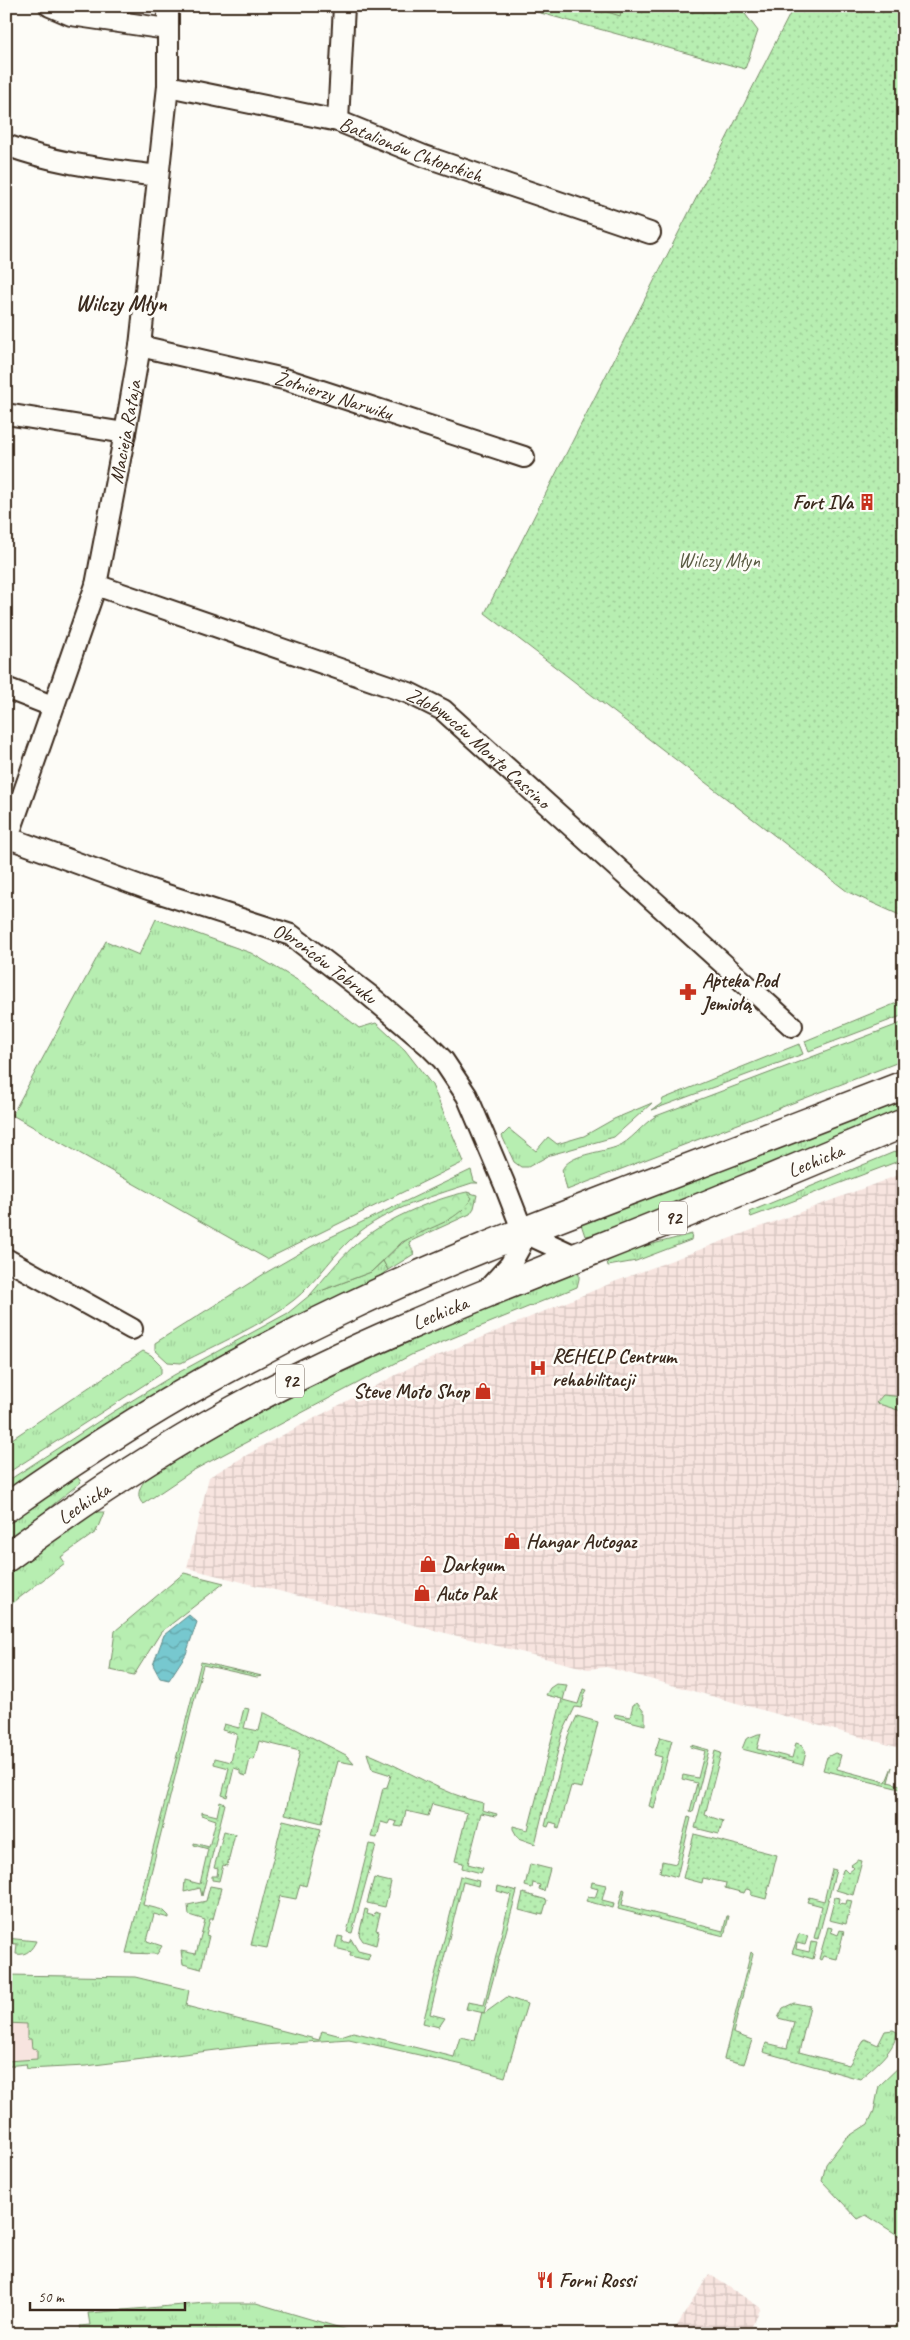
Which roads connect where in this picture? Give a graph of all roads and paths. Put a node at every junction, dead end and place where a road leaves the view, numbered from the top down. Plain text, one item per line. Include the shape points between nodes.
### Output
1 (50, 6) edge
2 (168, 6) edge
3 (344, 6) edge
4 (167, 29) junction
5 (168, 86) junction
6 (338, 121) junction
7 (6, 145) edge
8 (158, 176) junction
9 (650, 233) dead end
10 (140, 346) junction
11 (6, 414) edge
12 (125, 433) junction
13 (524, 457) dead end
14 (96, 585) junction
15 (6, 688) edge
16 (52, 706) junction
17 (8, 840) edge
18 (792, 1026) dead end
19 (904, 1085) edge
20 (904, 1124) edge
21 (522, 1232) junction
22 (577, 1257) junction
23 (6, 1260) edge
24 (483, 1294) junction
25 (132, 1329) dead end
26 (6, 1508) edge
27 (6, 1558) edge

1 - 4 street via 71,15
2 - 4 street, Macieja Rataja
3 - 6 street
4 - 5 street, Macieja Rataja
5 - 6 street, Batalionów Chłopskich
5 - 8 street, Macieja Rataja
6 - 9 street, Batalionów Chłopskich via 424,156
7 - 8 street via 81,167
8 - 10 street, Macieja Rataja
10 - 12 street, Macieja Rataja
10 - 13 street, Żołnierzy Narwiku via 288,380
11 - 12 street
12 - 14 street, Macieja Rataja
14 - 16 street, Macieja Rataja
14 - 18 street, Zdobywców Monte Cassino via 409,693 443,710
15 - 16 street
16 - 17 street, Macieja Rataja
17 - 21 street, Obrońców Tobruku via 291,935 328,963 443,1060 475,1112
19 - 21 main road, Lechicka / 92
20 - 22 main road, Lechicka / 92
21 - 22 street
21 - 24 street via 520,1247 510,1265
21 - 26 main road, Lechicka / 92 via 364,1299 248,1358 110,1438
22 - 24 main road, Lechicka / 92
23 - 25 street
24 - 27 main road, Lechicka / 92 via 334,1359 235,1409 107,1486

